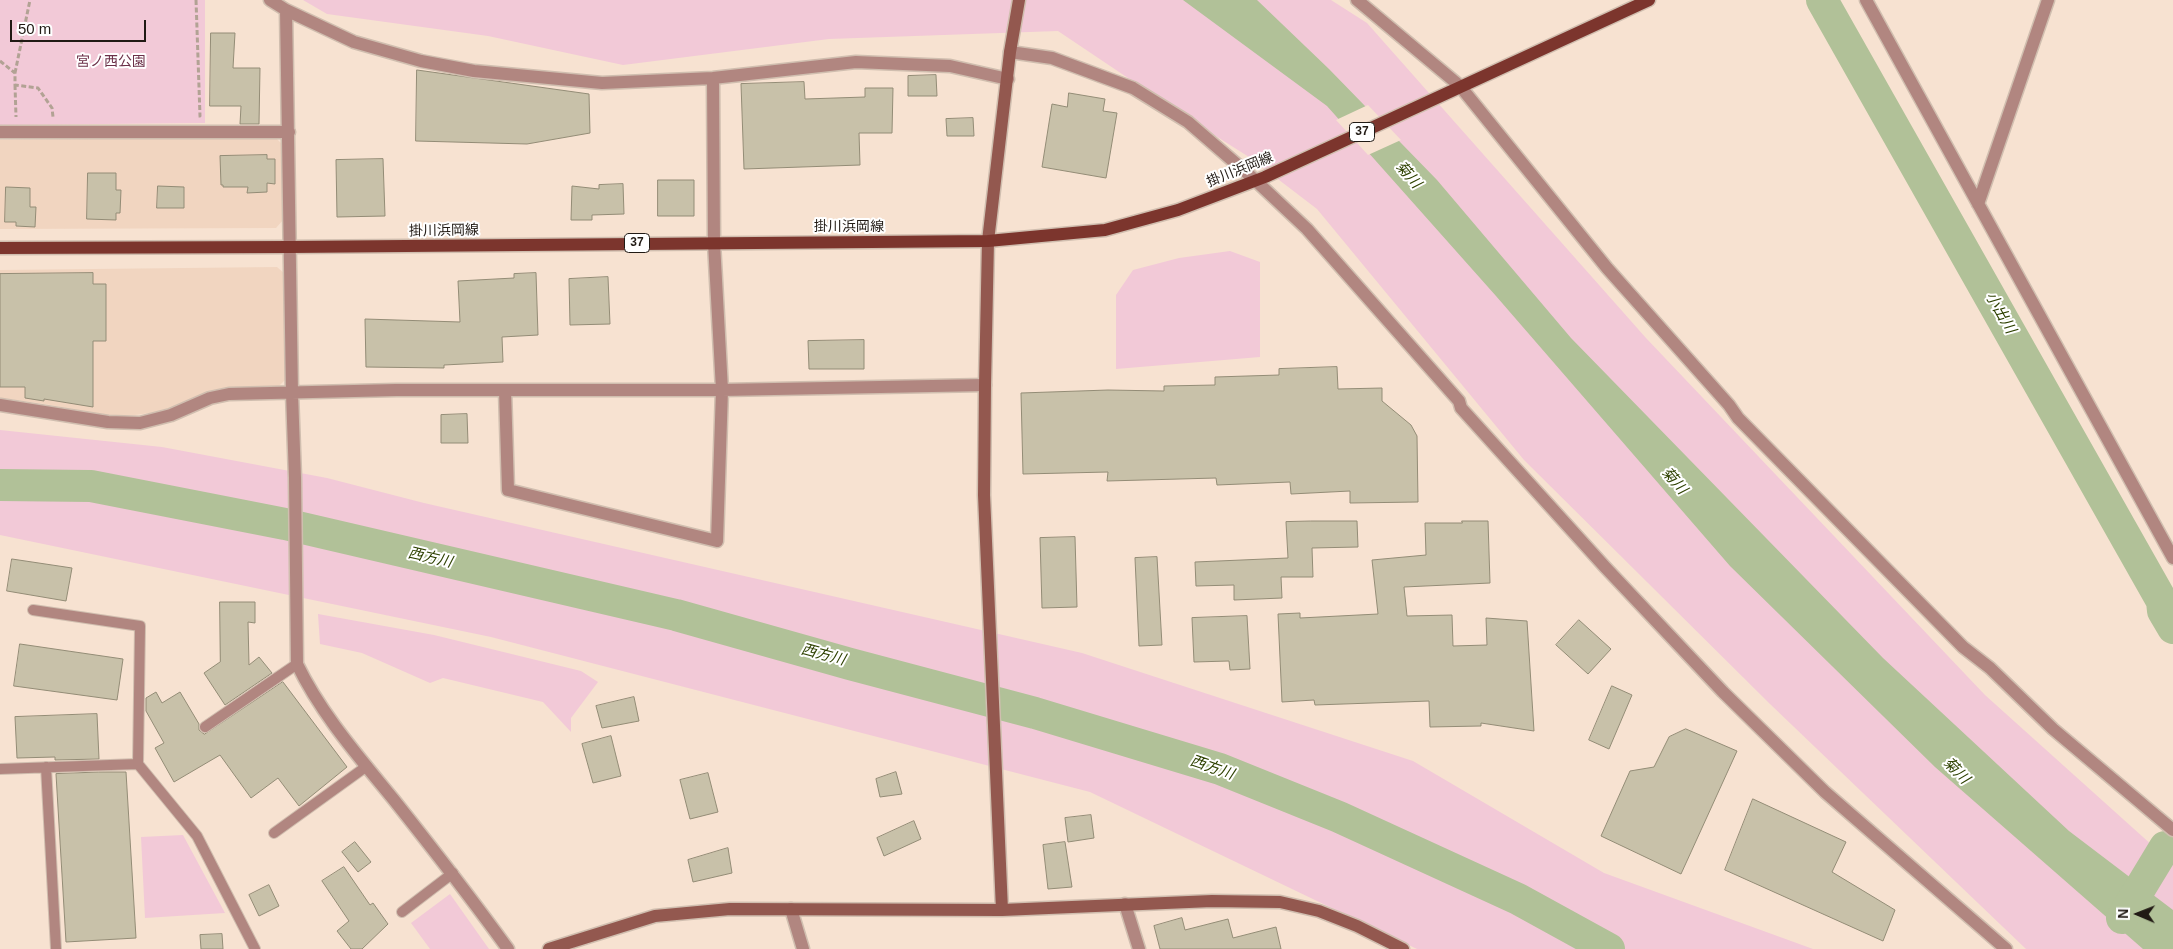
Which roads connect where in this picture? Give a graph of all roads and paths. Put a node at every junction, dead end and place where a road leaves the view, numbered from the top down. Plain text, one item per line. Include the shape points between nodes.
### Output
1 (30, 0) edge
2 (196, 0) edge
3 (270, 0) edge
4 (1019, 0) edge
5 (1357, 0) edge
6 (1866, 0) edge
7 (2048, 0) edge
8 (1644, 1) edge
9 (286, 10) junction
10 (1010, 52) junction
11 (0, 62) edge
12 (15, 73) junction
13 (713, 78) junction
14 (1008, 78) junction
15 (15, 85) junction
16 (1460, 86) junction
17 (190, 116) dead end
18 (44, 117) dead end
19 (53, 117) junction
20 (63, 117) dead end
21 (8, 118) dead end
22 (16, 118) junction
23 (25, 118) dead end
24 (0, 132) edge
25 (289, 132) junction
26 (1260, 179) junction
27 (1978, 204) junction
28 (988, 241) junction
29 (714, 243) junction
30 (0, 248) edge
31 (290, 248) junction
32 (985, 385) junction
33 (506, 390) junction
34 (722, 390) junction
35 (292, 393) junction
36 (0, 405) edge
37 (2173, 558) edge
38 (32, 610) dead end
39 (297, 664) junction
40 (205, 727) dead end
41 (138, 764) junction
42 (367, 766) junction
43 (46, 767) junction
44 (0, 769) edge
45 (2173, 830) edge
46 (274, 833) dead end
47 (453, 873) junction
48 (1125, 904) junction
49 (791, 909) junction
50 (1002, 910) junction
51 (402, 912) dead end
52 (56, 949) edge
53 (255, 949) edge
54 (508, 949) edge
55 (549, 949) edge
56 (803, 949) edge
57 (1139, 949) edge
58 (1403, 949) edge
59 (2006, 949) edge

1 - 12 path
2 - 17 path via 200,116
3 - 9 street
4 - 10 street
5 - 16 street
6 - 27 street
7 - 27 street
8 - 16 main road, 掛川浜岡線 / 37
9 - 13 street via 354,42 421,61 474,71 602,83
9 - 25 street
10 - 14 street
10 - 26 street via 1052,58 1133,88 1188,122
11 - 12 path
12 - 15 path
13 - 14 street via 856,62 950,66
13 - 29 street
14 - 28 street
15 - 19 path via 38,88 52,108
15 - 22 path
16 - 26 main road, 掛川浜岡線 / 37
16 - 45 street via 1607,268 1738,418 1963,647
18 - 19 path
19 - 20 path
21 - 22 path
22 - 23 path
24 - 25 street
25 - 31 street
26 - 28 main road, 掛川浜岡線 / 37 via 1178,210 1105,230
26 - 59 street via 1459,401 1461,408 1723,692 1825,792
27 - 37 street
28 - 29 main road, 掛川浜岡線 / 37
28 - 32 street
29 - 31 main road, 掛川浜岡線 / 37
29 - 34 street
30 - 31 main road, 掛川浜岡線 / 37
31 - 35 street
32 - 34 street
32 - 50 street via 984,496
33 - 34 street
33 - 34 street via 508,490 716,542
33 - 35 street
35 - 36 street via 229,394 140,423 108,422
35 - 39 street
38 - 41 lane via 140,626
39 - 40 lane
39 - 42 street via 309,688
41 - 43 lane
41 - 53 lane via 197,836
42 - 46 lane
42 - 47 street
43 - 44 lane
43 - 52 lane
47 - 51 lane
47 - 54 street
48 - 50 street
48 - 57 street
48 - 58 street via 1212,900 1280,902 1320,911
49 - 50 street
49 - 55 street via 730,909 655,916
49 - 56 street

